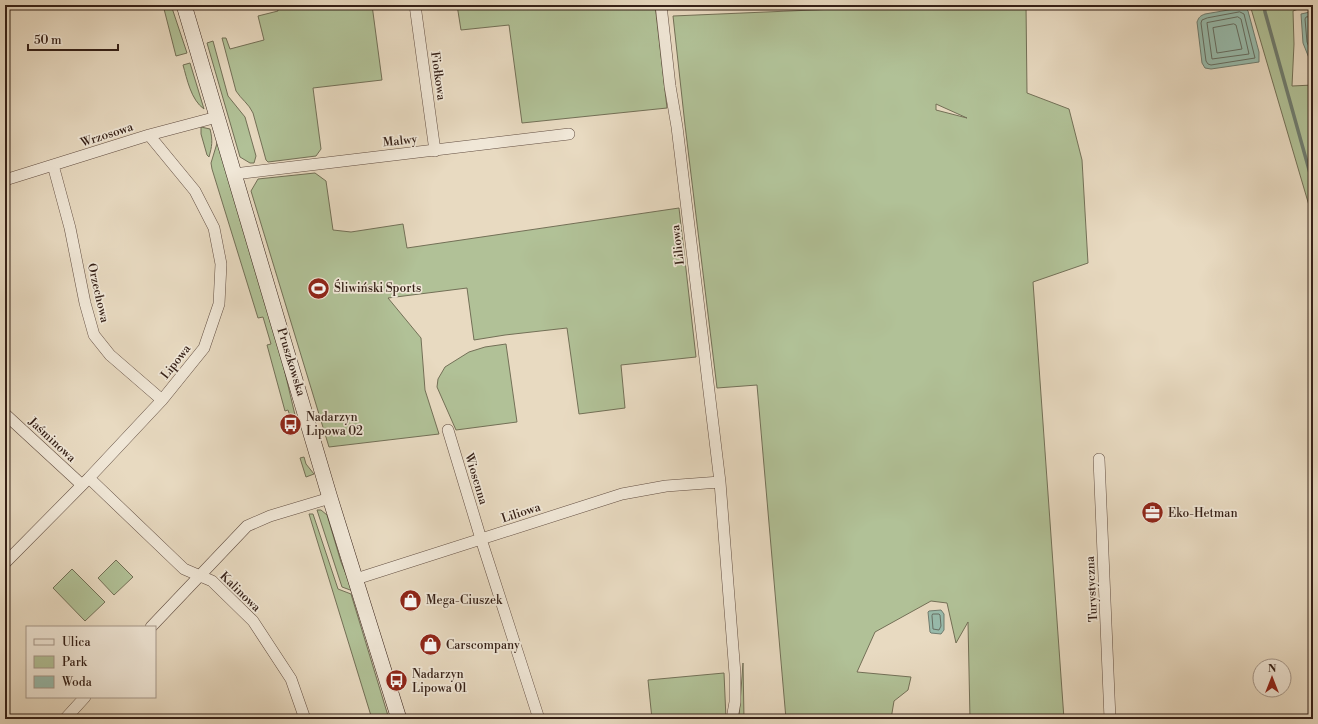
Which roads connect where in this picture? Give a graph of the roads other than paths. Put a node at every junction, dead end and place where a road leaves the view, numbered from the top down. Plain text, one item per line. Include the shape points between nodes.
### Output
1 (184, 5) edge
2 (415, 5) edge
3 (661, 5) edge
4 (217, 117) junction
5 (569, 134) dead end
6 (149, 135) junction
7 (435, 151) junction
8 (53, 165) junction
9 (234, 174) junction
10 (5, 180) edge
11 (162, 400) junction
12 (5, 414) edge
13 (448, 430) dead end
14 (1099, 459) dead end
15 (85, 481) junction
16 (720, 482) junction
17 (330, 498) junction
18 (481, 539) junction
19 (5, 563) edge
20 (199, 575) junction
21 (356, 579) junction
22 (152, 626) edge
23 (84, 698) edge
24 (65, 719) edge
25 (305, 719) edge
26 (399, 719) edge
27 (538, 719) edge
28 (732, 719) edge
29 (1110, 719) edge

1 - 4 street, Pruszkowska
2 - 7 street, Fiołkowa
3 - 16 street, Liliowa
4 - 6 street, Wrzosowa
4 - 9 street, Pruszkowska
5 - 7 street, Malwy
6 - 8 street, Wrzosowa
6 - 11 street, Lipowa via 195,191 214,228 220,264 219,304 204,348
7 - 9 street, Malwy
8 - 10 street, Wrzosowa
8 - 11 street, Orzechowa via 94,335 110,355
9 - 17 street, Pruszkowska
11 - 15 street, Lipowa
12 - 15 street, Jaśminowa
13 - 18 street, Wiosenna
14 - 29 street, Turystyczna
15 - 19 street, Lipowa
15 - 20 street, Kalinowa via 184,569
16 - 18 street, Liliowa via 666,486 622,494
16 - 28 street, Liliowa via 735,674
17 - 20 street via 270,516 247,526
17 - 21 street, Pruszkowska
18 - 21 street, Liliowa
18 - 27 street, Wiosenna
20 - 22 street
20 - 25 street, Kalinowa via 212,581 253,621 291,679
21 - 26 street, Pruszkowska
23 - 24 street

